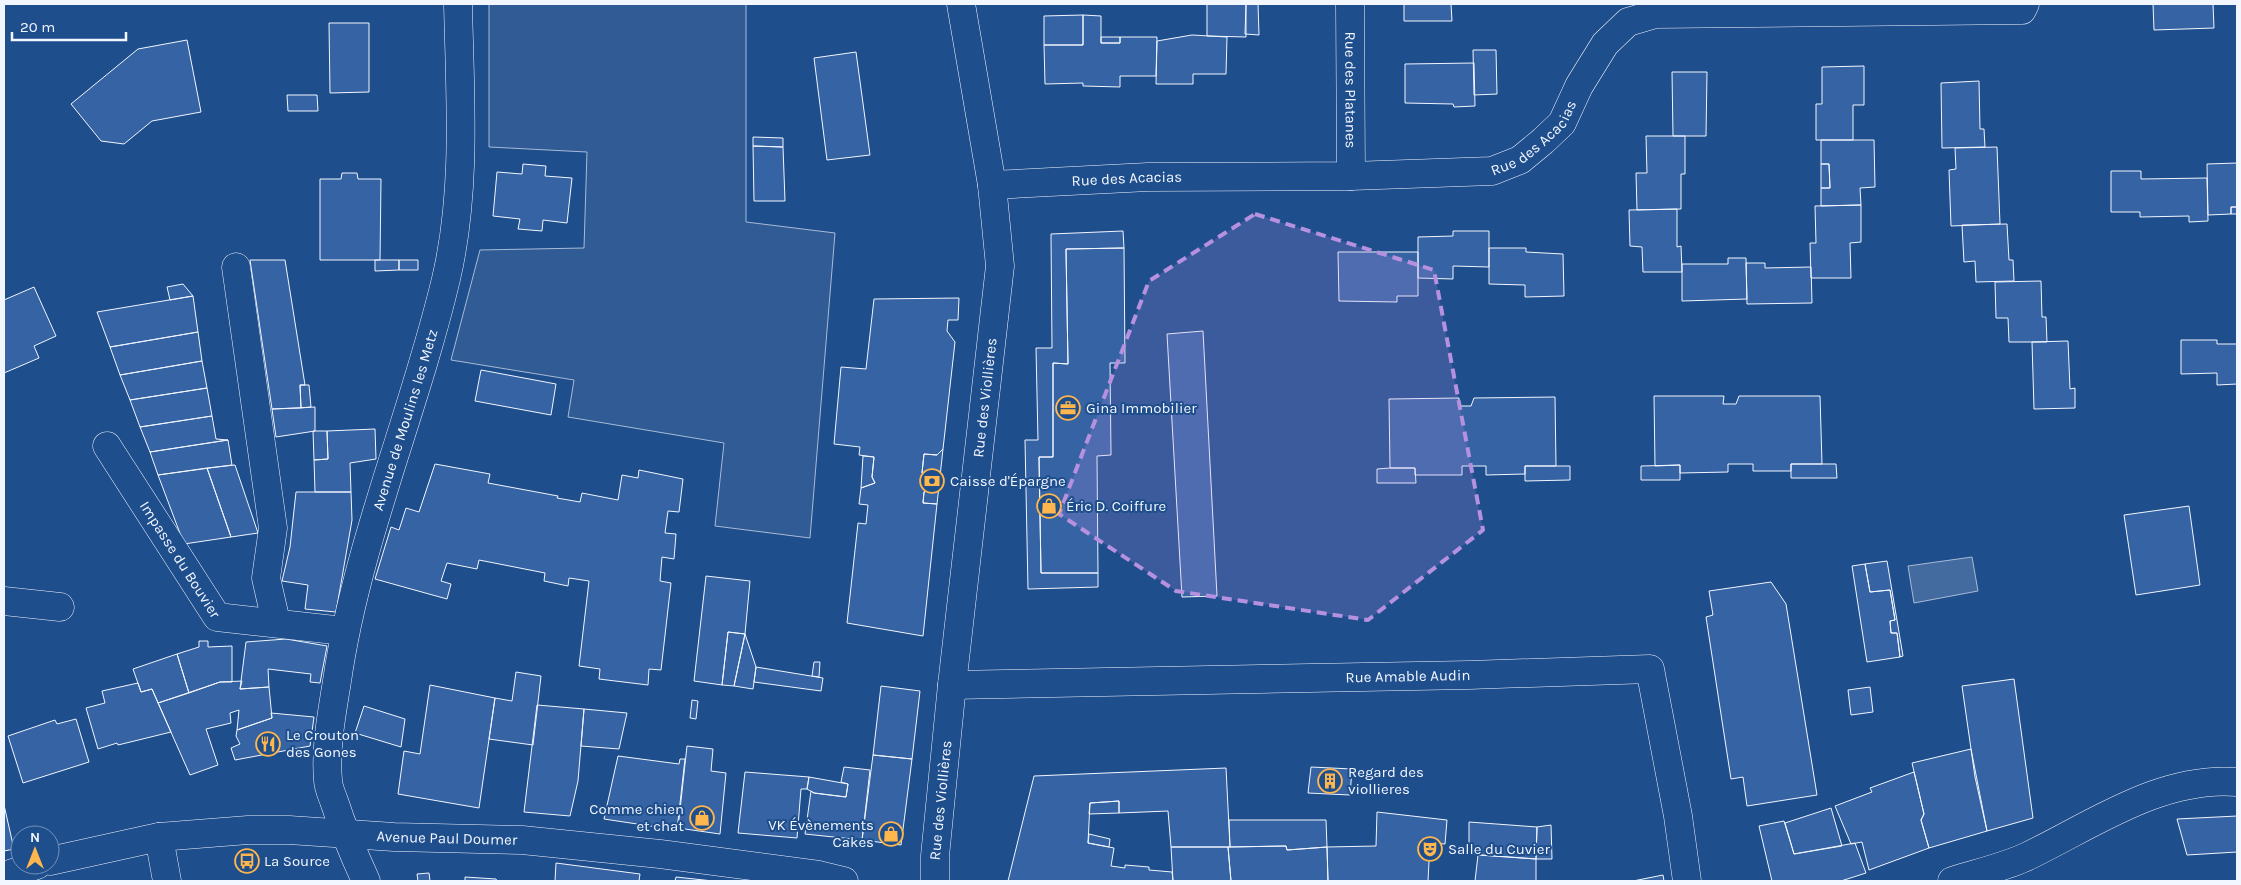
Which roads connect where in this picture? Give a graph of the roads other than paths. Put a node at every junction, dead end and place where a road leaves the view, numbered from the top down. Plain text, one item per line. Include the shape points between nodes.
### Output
1 (458, 4) edge
2 (961, 4) edge
3 (1350, 4) edge
4 (2024, 4) edge
5 (1351, 176) junction
6 (992, 185) junction
7 (236, 267) dead end
8 (107, 446) dead end
9 (4, 601) edge
10 (60, 607) dead end
11 (276, 622) junction
12 (344, 631) junction
13 (952, 685) junction
14 (2237, 782) edge
15 (344, 832) junction
16 (159, 837) junction
17 (60, 859) edge
18 (167, 881) edge
19 (366, 881) edge
20 (844, 881) edge
21 (935, 881) edge
22 (1687, 881) edge
23 (1952, 881) edge

1 - 12 street, Avenue de Moulins les Metz via 461,116 458,203 447,277 378,504
2 - 6 street, Rue des Viollières
3 - 5 street, Rue des Platanes
4 - 5 street, Rue des Acacias via 2022,10 1655,14 1628,22 1605,44 1562,122 1520,160 1492,170
5 - 6 street, Rue des Acacias via 1148,177
6 - 13 street, Rue des Viollières via 1000,266
7 - 11 street via 273,528 266,578
8 - 11 street, Impasse du Bouvier via 217,617
9 - 10 street
11 - 12 street, Impasse du Bouvier
12 - 15 street, Avenue de Moulins les Metz via 329,729 328,781
13 - 21 street, Rue des Viollières
13 - 22 street, Rue Amable Audin via 1650,669
14 - 23 street via 2181,787 2138,800 2026,857
15 - 16 street, Avenue Paul Doumer via 248,830
15 - 19 street, Avenue de Moulins les Metz
15 - 20 street, Avenue Paul Doumer via 394,837 522,840 660,854
16 - 17 street, Avenue Paul Doumer
16 - 18 street

